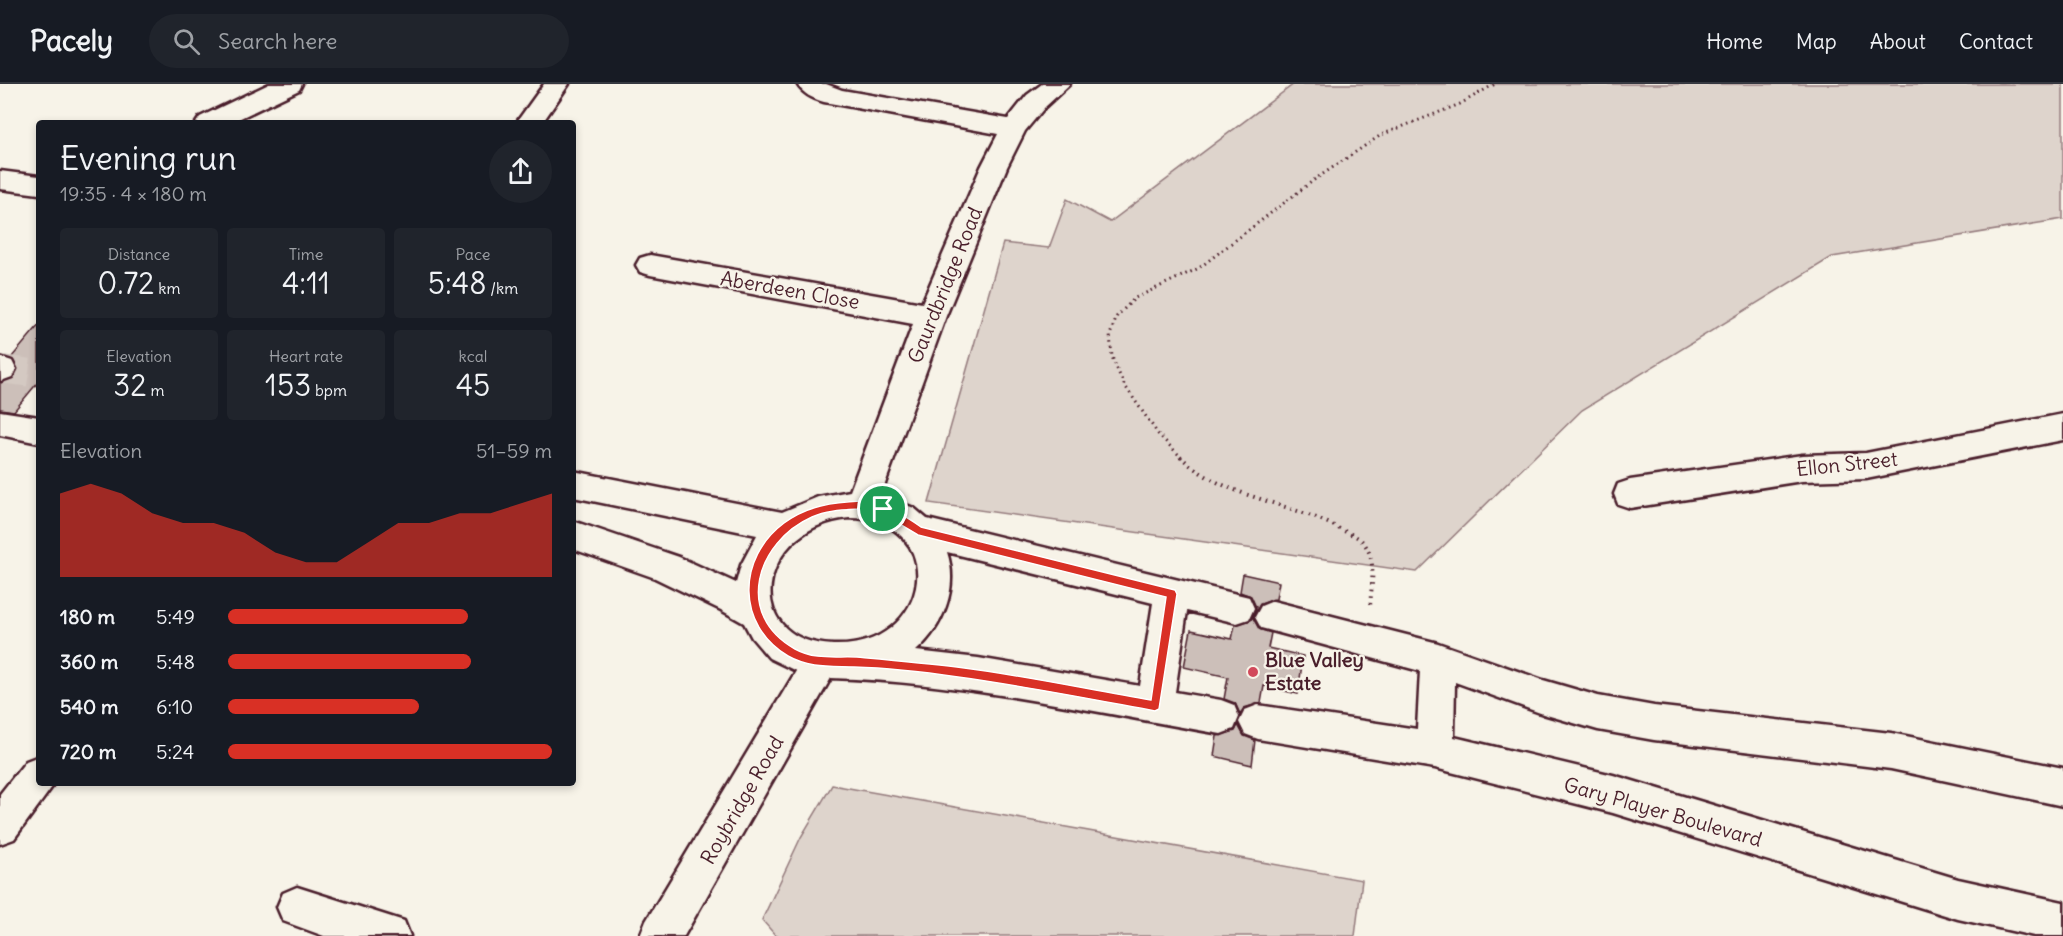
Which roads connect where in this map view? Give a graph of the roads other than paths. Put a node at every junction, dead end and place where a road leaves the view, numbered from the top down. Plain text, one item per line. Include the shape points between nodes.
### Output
1 (290, 84) edge
2 (557, 84) edge
3 (808, 84) edge
4 (1059, 84) edge
5 (215, 120) edge
6 (531, 120) edge
7 (1014, 128) junction
8 (0, 180) edge
9 (36, 185) edge
10 (650, 265) dead end
11 (931, 316) junction
12 (0, 423) edge
13 (2063, 427) edge
14 (36, 429) edge
15 (576, 485) edge
16 (1630, 494) dead end
17 (861, 505) junction
18 (787, 527) junction
19 (918, 531) junction
20 (576, 536) edge
21 (1172, 594) junction
22 (1237, 608) dead end
23 (756, 612) junction
24 (1273, 617) dead end
25 (1437, 659) junction
26 (838, 662) junction
27 (1155, 706) junction
28 (1221, 717) dead end
29 (1258, 722) dead end
30 (1435, 750) junction
31 (36, 778) edge
32 (2063, 787) edge
33 (0, 825) edge
34 (297, 907) dead end
35 (2063, 922) edge
36 (389, 936) edge
37 (661, 936) edge

1 - 5 street
2 - 6 street
3 - 7 street via 824,94 842,98
4 - 7 street, Gaurdbridge Road via 1036,101
7 - 11 street, Gaurdbridge Road
8 - 9 street
10 - 11 street, Aberdeen Close
11 - 17 street, Gaurdbridge Road
12 - 14 street
13 - 16 street, Ellon Street via 1866,466 1802,468
15 - 18 street
17 - 18 street via 809,513
17 - 19 street via 883,509
18 - 23 street via 769,544 757,566 752,589
19 - 21 street
19 - 26 street via 932,554 935,572 929,608 912,633 886,651
20 - 23 street via 715,587
21 - 22 street
21 - 27 street
23 - 26 street via 769,635 792,653
24 - 25 street
25 - 30 street
25 - 32 street via 1598,713 1891,751
26 - 27 street via 957,672
26 - 37 street, Roybridge Road
27 - 28 street
29 - 30 street, Gary Player Boulevard
30 - 35 street, Gary Player Boulevard via 1613,794 1958,899
31 - 33 street
34 - 36 street

